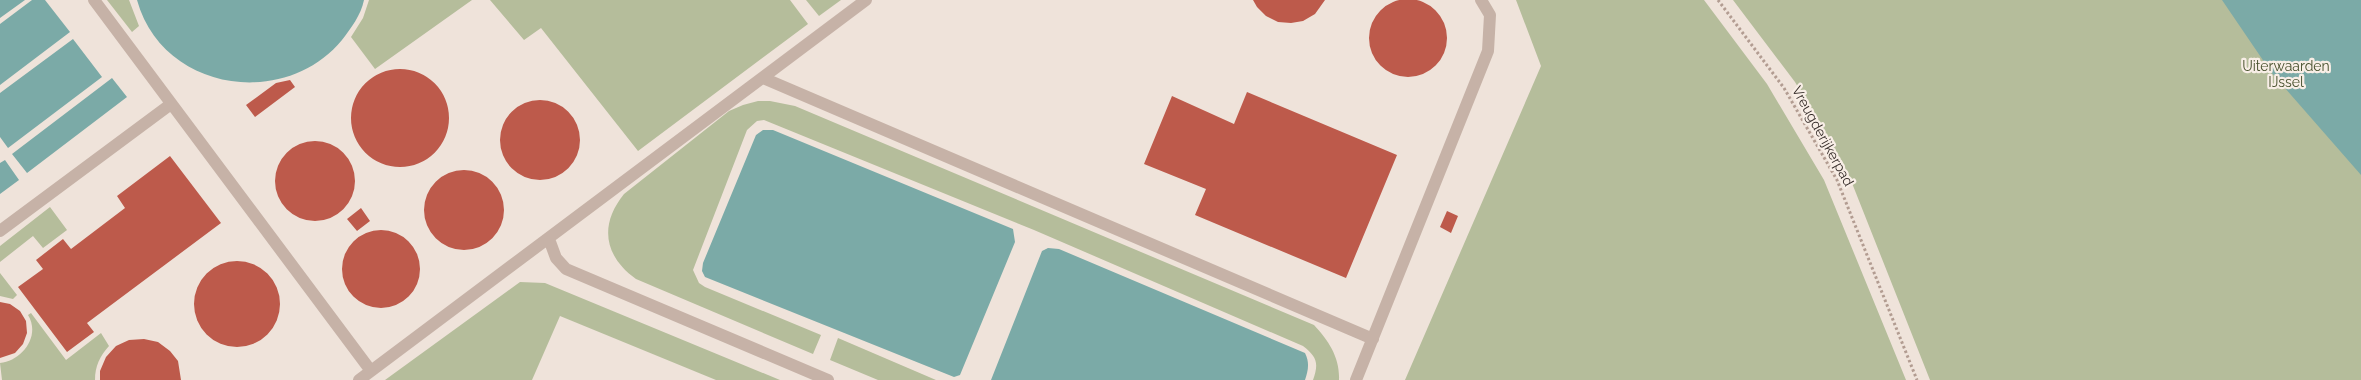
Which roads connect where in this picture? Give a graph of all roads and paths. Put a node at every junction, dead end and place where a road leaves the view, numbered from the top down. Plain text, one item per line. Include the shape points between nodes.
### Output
1 (94, 0) edge
2 (866, 0) edge
3 (1481, 0) edge
4 (1718, 0) edge
5 (763, 78) junction
6 (171, 104) junction
7 (0, 231) edge
8 (549, 239) junction
9 (1373, 339) junction
10 (371, 371) junction
11 (359, 380) edge
12 (828, 380) edge
13 (1356, 380) edge
14 (1917, 380) edge

1 - 6 lane
2 - 5 lane
3 - 9 lane via 1490,16 1488,51
4 - 14 path, Vreugderijkerpad via 1784,88 1837,180
5 - 8 lane
5 - 9 lane
6 - 7 lane
6 - 10 lane
8 - 10 lane
8 - 12 lane via 556,258 566,269
9 - 13 lane
10 - 11 lane

